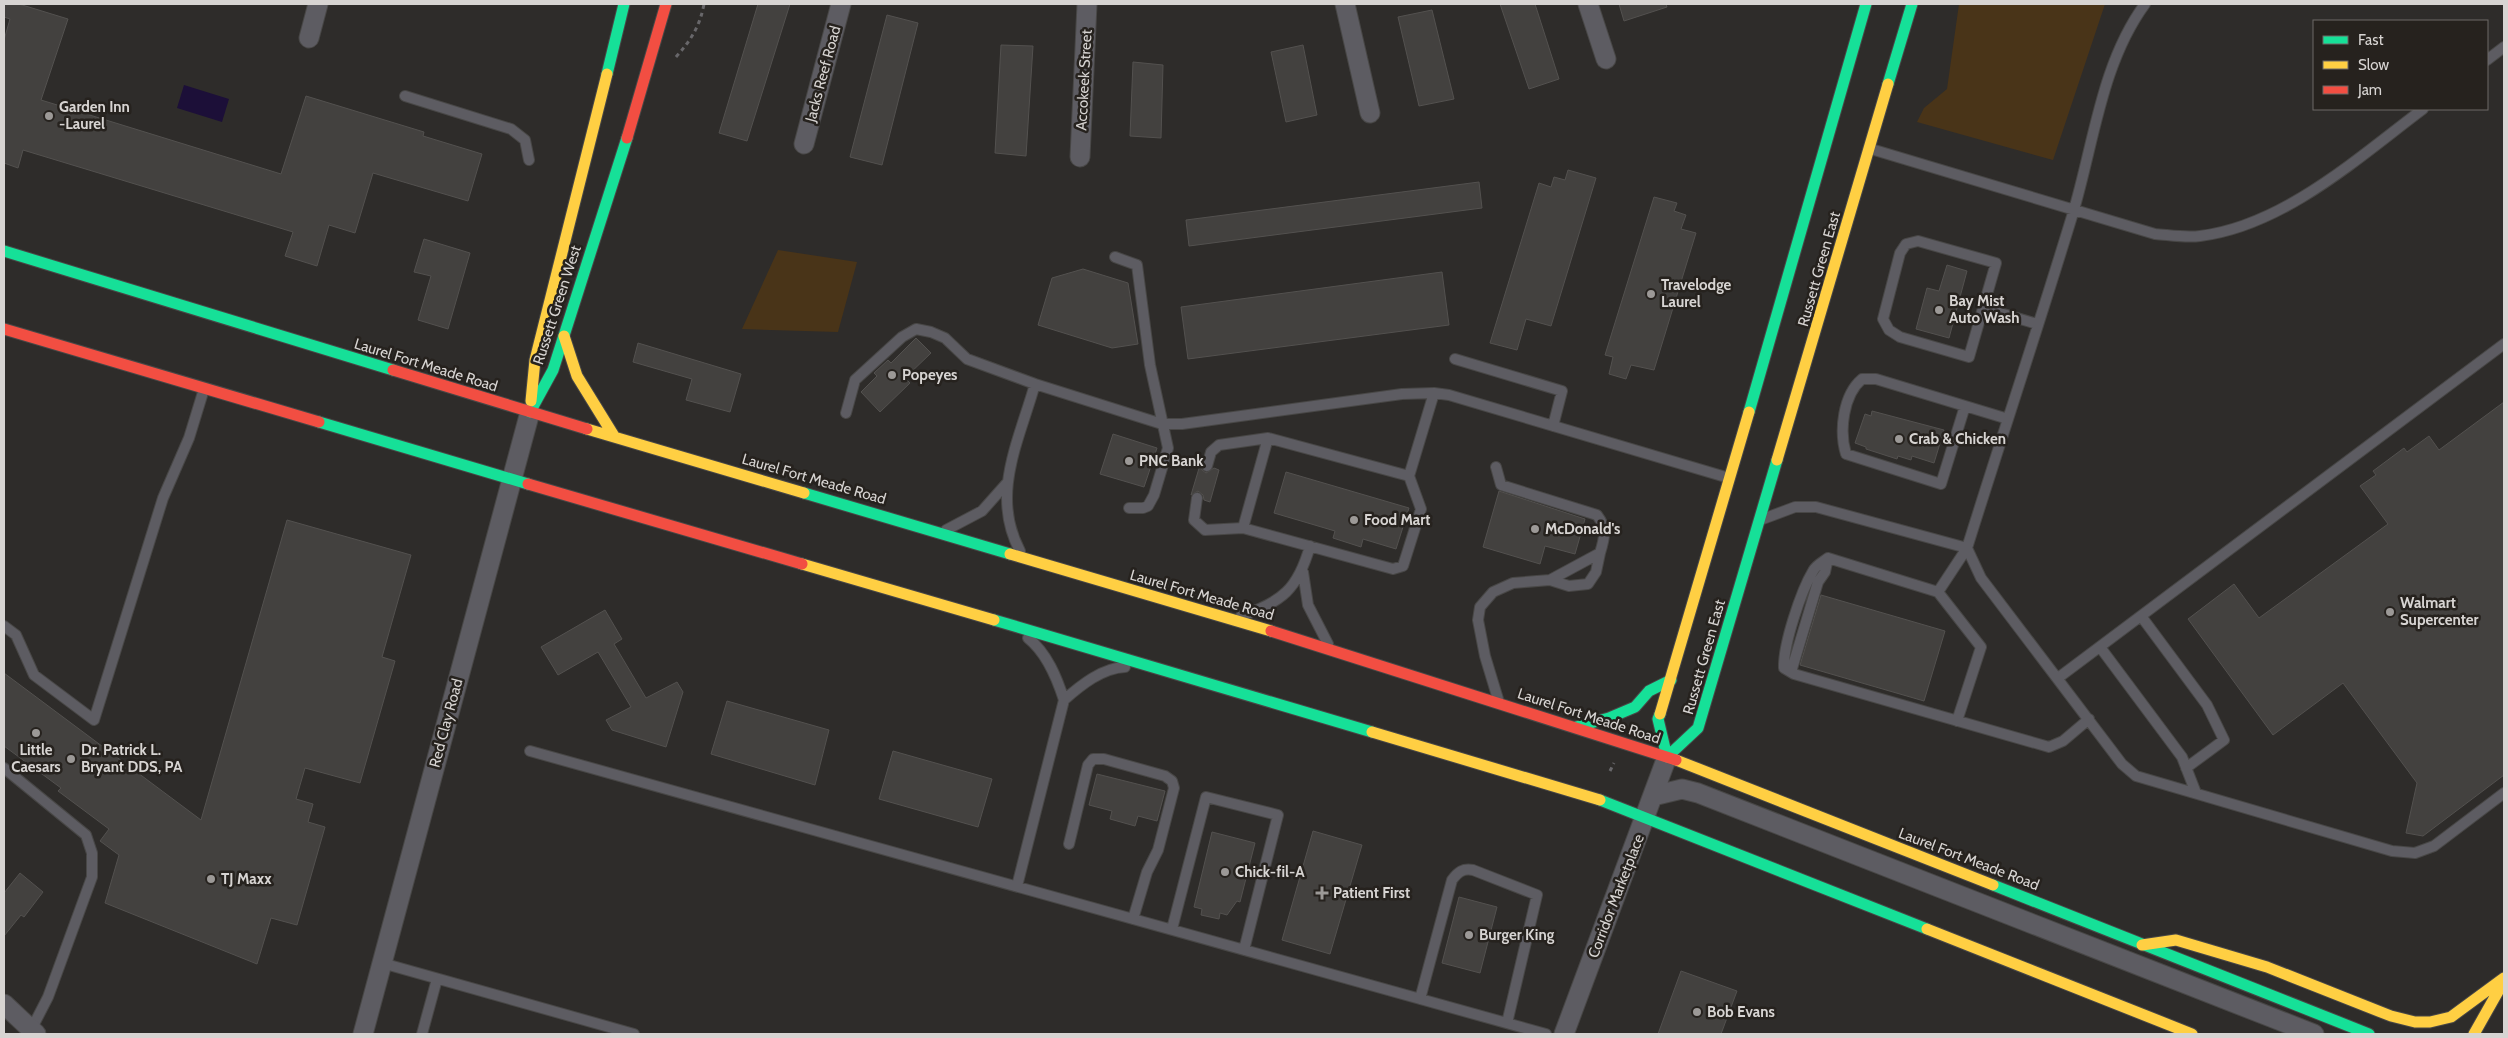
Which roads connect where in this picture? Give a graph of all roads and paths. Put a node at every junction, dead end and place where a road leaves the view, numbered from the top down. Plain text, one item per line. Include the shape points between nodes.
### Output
1 (318, 4) edge
2 (624, 4) edge
3 (666, 4) edge
4 (841, 4) edge
5 (1087, 4) edge
6 (1345, 4) edge
7 (1588, 4) edge
8 (1866, 4) edge
9 (1912, 4) edge
10 (2145, 4) edge
11 (309, 38) dead end
12 (2504, 47) edge
13 (1606, 59) dead end
14 (2488, 59) edge
15 (405, 96) dead end
16 (2422, 110) edge
17 (1370, 113) dead end
18 (804, 144) dead end
19 (1870, 149) junction
20 (1080, 157) dead end
21 (529, 160) dead end
22 (2073, 211) junction
23 (4, 252) edge
24 (1115, 257) dead end
25 (1983, 308) junction
26 (2038, 324) junction
27 (4, 329) edge
28 (564, 336) junction
29 (2504, 344) edge
30 (1455, 359) dead end
31 (1035, 384) junction
32 (204, 388) junction
33 (1434, 393) junction
34 (1964, 406) junction
35 (530, 412) junction
36 (846, 414) dead end
37 (2008, 419) junction
38 (1162, 424) junction
39 (1553, 426) junction
40 (614, 436) junction
41 (1268, 438) junction
42 (1207, 466) dead end
43 (1496, 467) dead end
44 (1409, 476) junction
45 (1730, 478) junction
46 (512, 480) junction
47 (1006, 484) junction
48 (1197, 498) dead end
49 (1129, 508) dead end
50 (1760, 520) junction
51 (1243, 528) junction
52 (940, 533) junction
53 (1310, 546) junction
54 (1967, 548) junction
55 (1600, 553) junction
56 (1024, 559) junction
57 (1303, 572) junction
58 (1550, 580) junction
59 (1938, 592) junction
60 (2141, 616) junction
61 (1233, 619) junction
62 (1011, 624) junction
63 (4, 626) edge
64 (2100, 646) junction
65 (1331, 649) junction
66 (1154, 666) junction
67 (2058, 678) junction
68 (1670, 680) junction
69 (1064, 700) junction
70 (1500, 702) junction
71 (2089, 720) junction
72 (1957, 721) junction
73 (1576, 727) junction
74 (530, 751) dead end
75 (1667, 757) junction
76 (4, 768) edge
77 (2186, 768) junction
78 (2196, 793) junction
79 (2504, 794) edge
80 (1653, 796) junction
81 (1645, 817) junction
82 (1069, 844) dead end
83 (1017, 886) junction
84 (1133, 919) junction
85 (1172, 930) junction
86 (2142, 945) junction
87 (1244, 950) junction
88 (382, 963) junction
89 (437, 979) junction
90 (2504, 979) edge
91 (1420, 999) junction
92 (4, 1004) edge
93 (1507, 1024) junction
94 (34, 1032) edge
95 (363, 1034) edge
96 (422, 1034) edge
97 (634, 1034) edge
98 (1546, 1034) edge
99 (1564, 1034) edge
100 (2192, 1034) edge
101 (2314, 1034) edge
102 (2369, 1034) edge
103 (2474, 1034) edge

1 - 11 street
2 - 35 main road, Russett Green West via 535,360
3 - 28 main road, Russett Green West
4 - 18 street, Jacks Reef Road
5 - 20 street, Accokeek Street
6 - 17 street
7 - 13 street
8 - 45 main road, Russett Green East
9 - 19 main road, Russett Green East
10 - 22 lane via 2132,22 2110,70
12 - 14 lane
15 - 21 lane via 511,128 525,140
16 - 22 lane via 2309,192 2250,223 2219,233 2199,237 2154,234
19 - 22 lane
19 - 50 main road, Russett Green East
22 - 26 lane
23 - 35 main road, Laurel Fort Meade Road
24 - 38 lane via 1137,265 1150,366
25 - 25 lane via 1996,263 1918,241 1906,244 1900,253 1883,319 1889,330 1900,337 1969,357
25 - 26 lane
26 - 37 lane
27 - 32 main road
28 - 35 main road, Russett Green West via 553,370
28 - 40 main road via 578,376
29 - 60 lane
30 - 39 lane via 1562,391
31 - 36 lane via 967,359 945,338 916,329 902,337 855,380
31 - 38 lane
31 - 47 lane
32 - 46 main road
32 - 63 lane via 189,438 163,498 94,720 34,675 16,635
33 - 38 lane via 1402,394
33 - 39 lane
33 - 44 lane
34 - 34 lane via 1876,379 1862,379 1853,386 1841,429 1846,454 1942,484
34 - 37 lane
35 - 40 main road, Laurel Fort Meade Road
35 - 46 street, Red Clay Road
37 - 54 lane
38 - 49 lane via 1168,448 1154,495 1148,506
39 - 45 lane
40 - 52 main road, Laurel Fort Meade Road
41 - 42 lane via 1219,445 1211,452
41 - 44 lane
41 - 51 lane
43 - 55 lane via 1502,485 1597,515 1605,534
44 - 53 lane via 1420,509 1405,562 1400,568 1393,569
45 - 68 main road, Russett Green East
46 - 62 main road
46 - 88 street, Red Clay Road
47 - 52 lane via 982,511
47 - 56 lane via 1008,520 1013,539
48 - 51 lane via 1194,520 1205,530
50 - 54 lane via 1795,508 1816,508
50 - 75 main road, Russett Green East via 1698,728
51 - 53 lane
52 - 56 main road, Laurel Fort Meade Road
53 - 57 lane
54 - 59 lane
54 - 67 lane via 1981,578
55 - 58 lane
55 - 58 lane via 1596,572 1588,584 1569,586
56 - 61 main road, Laurel Fort Meade Road
57 - 61 lane via 1287,592 1265,608
57 - 65 lane via 1308,605
58 - 70 lane via 1513,583 1492,592 1480,607 1478,620 1485,656
59 - 72 lane via 1981,648
59 - 72 lane via 1828,558 1814,568 1803,591 1784,656 1784,668
60 - 64 lane
60 - 77 lane via 2207,705 2224,740
61 - 65 main road, Laurel Fort Meade Road
62 - 66 main road
62 - 69 lane via 1036,644 1056,676
64 - 67 lane
64 - 77 lane via 2182,757
65 - 70 main road, Laurel Fort Meade Road
66 - 69 lane via 1116,667 1083,683
66 - 81 main road via 1603,801
67 - 71 lane
68 - 73 main road via 1649,690 1635,707
68 - 75 main road, Russett Green East via 1658,719
69 - 83 lane
70 - 73 main road, Laurel Fort Meade Road
71 - 72 lane via 2063,741 2048,747
71 - 78 lane via 2122,764 2136,776
73 - 75 main road, Laurel Fort Meade Road
74 - 83 lane
75 - 80 street, Corridor Marketplace
75 - 86 main road, Laurel Fort Meade Road
76 - 94 lane via 86,835 92,853 92,877
77 - 78 lane
78 - 79 lane via 2392,851 2415,853 2434,846
80 - 81 street, Corridor Marketplace
80 - 101 street via 1682,789 1698,793
81 - 99 street, Corridor Marketplace
81 - 100 main road
82 - 84 lane via 1088,765 1093,759 1166,776 1172,781 1174,788 1158,850 1146,872
83 - 84 lane
84 - 85 lane
85 - 87 lane
85 - 87 lane via 1206,797 1278,815
86 - 90 main road via 2176,940 2267,967 2391,1016 2416,1022 2451,1017
86 - 102 main road, Laurel Fort Meade Road
87 - 91 lane
88 - 89 lane
88 - 95 street, Red Clay Road
89 - 96 lane
89 - 97 lane
90 - 103 main road
91 - 93 lane
91 - 93 lane via 1452,880 1458,872 1473,870 1537,895
92 - 94 street
93 - 98 lane

